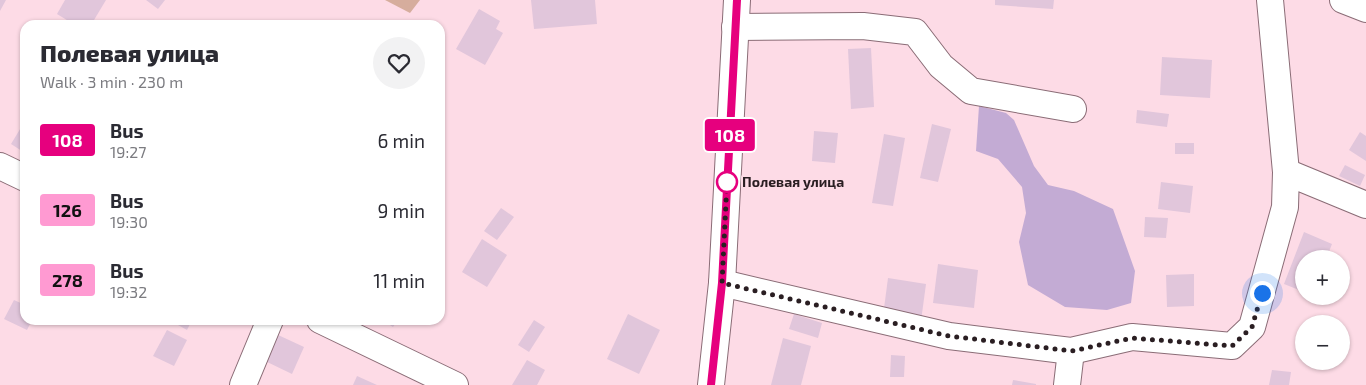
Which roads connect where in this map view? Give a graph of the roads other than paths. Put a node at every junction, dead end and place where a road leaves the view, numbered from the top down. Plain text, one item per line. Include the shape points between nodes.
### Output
1 (737, 0) edge
2 (1270, 0) edge
3 (1343, 0) edge
4 (1366, 9) edge
5 (735, 26) junction
6 (1073, 109) dead end
7 (0, 166) edge
8 (1286, 172) junction
9 (20, 176) edge
10 (1366, 205) edge
11 (722, 283) junction
12 (268, 325) edge
13 (330, 325) edge
14 (1072, 351) junction
15 (244, 385) edge
16 (455, 385) edge
17 (711, 385) edge
18 (1067, 385) edge

1 - 5 street
2 - 8 street
3 - 4 street
5 - 6 street via 863,26 915,32 941,66 971,91
5 - 11 street
7 - 9 street
8 - 10 street
8 - 14 street via 1285,207 1252,327 1232,346 1132,338
11 - 14 street via 949,336
11 - 17 street
12 - 15 street
13 - 16 street
14 - 18 street

